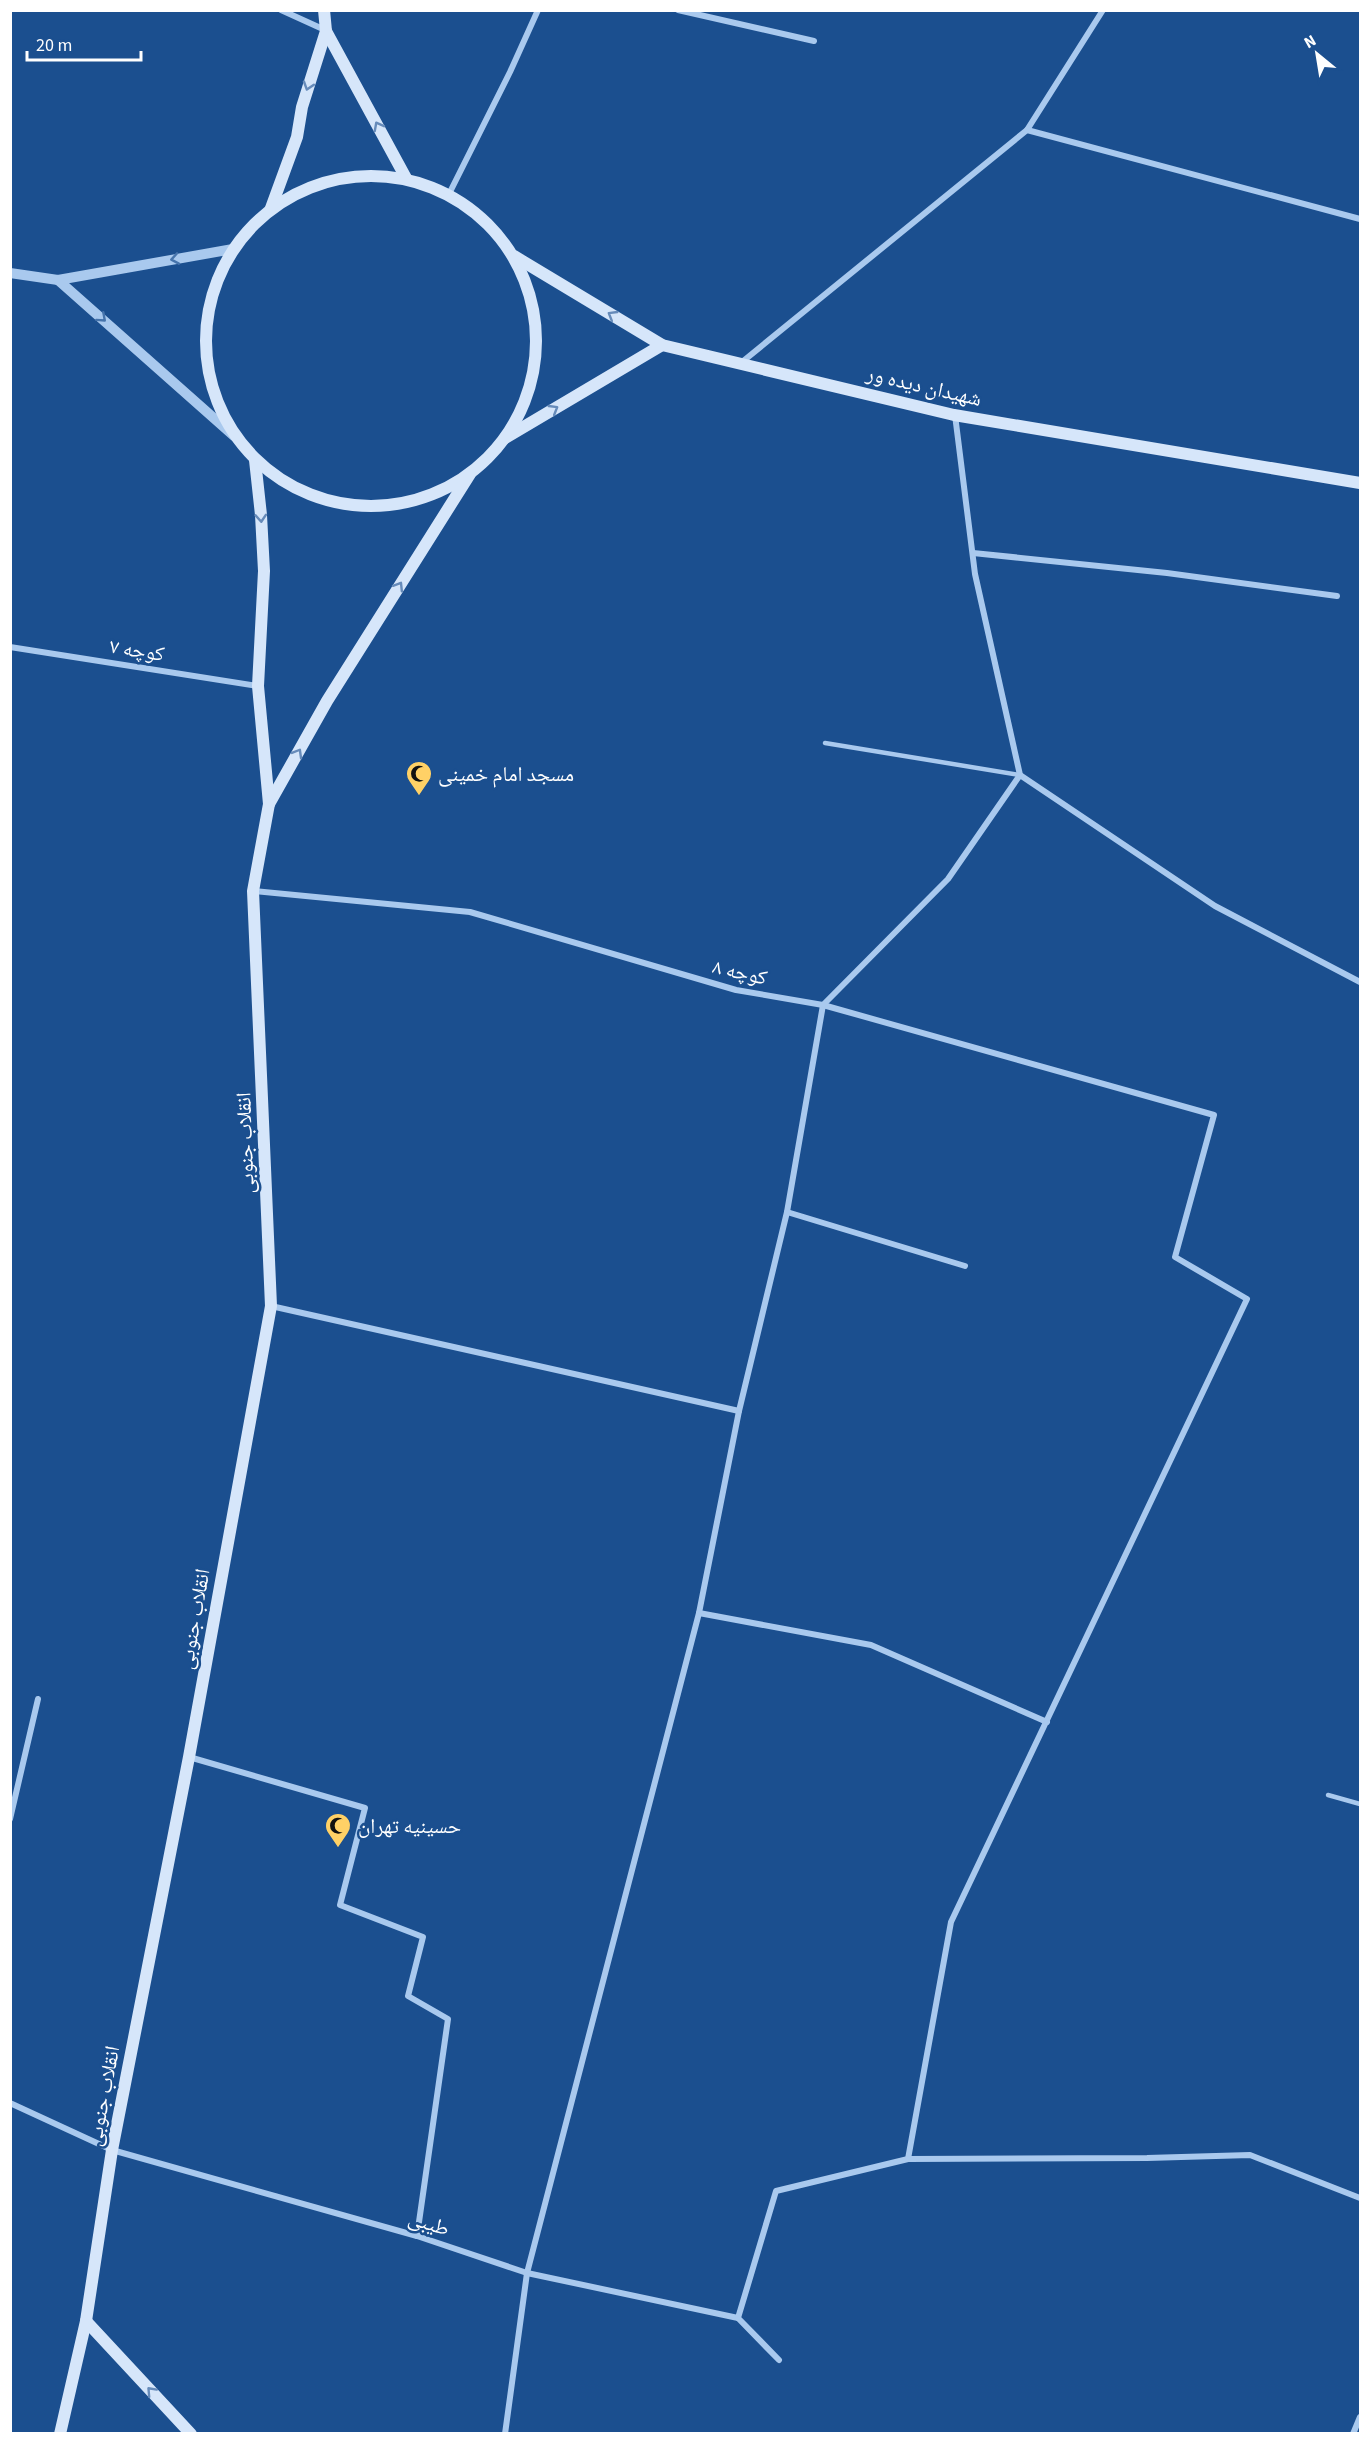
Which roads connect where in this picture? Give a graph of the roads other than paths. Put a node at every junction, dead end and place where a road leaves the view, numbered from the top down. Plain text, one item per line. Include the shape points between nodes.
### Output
1 (282, 10) edge
2 (324, 10) edge
3 (538, 10) edge
4 (678, 10) edge
5 (1103, 10) edge
6 (326, 31) junction
7 (814, 41) dead end
8 (1027, 130) junction
9 (405, 178) junction
10 (449, 194) junction
11 (271, 208) junction
12 (1360, 219) edge
13 (233, 249) junction
14 (514, 256) junction
15 (10, 273) edge
16 (58, 279) junction
17 (662, 345) junction
18 (741, 363) junction
19 (954, 415) junction
20 (234, 436) junction
21 (504, 439) junction
22 (255, 460) junction
23 (470, 473) junction
24 (1360, 483) edge
25 (973, 553) junction
26 (1337, 596) dead end
27 (10, 647) edge
28 (258, 686) junction
29 (825, 743) dead end
30 (1020, 775) junction
31 (269, 804) junction
32 (253, 891) junction
33 (1360, 982) edge
34 (823, 1005) junction
35 (787, 1212) junction
36 (965, 1266) dead end
37 (271, 1306) junction
38 (739, 1411) junction
39 (699, 1613) junction
40 (38, 1699) dead end
41 (1047, 1722) junction
42 (189, 1756) junction
43 (1328, 1796) dead end
44 (1360, 1804) edge
45 (10, 1819) edge
46 (10, 2103) edge
47 (112, 2150) junction
48 (908, 2159) junction
49 (1360, 2198) edge
50 (417, 2236) junction
51 (527, 2273) junction
52 (738, 2318) junction
53 (86, 2321) junction
54 (779, 2360) dead end
55 (1360, 2417) edge
56 (60, 2433) edge
57 (191, 2433) edge
58 (505, 2433) edge
59 (1353, 2433) edge

1 - 6 street
2 - 6 main road
3 - 10 street
4 - 7 street
5 - 8 street
9 -> 6 main road
6 -> 11 main road via 297,136
8 - 12 street
8 - 18 street
9 - 10 main road
9 - 11 main road via 358,175 312,186
10 - 14 main road via 486,220
11 - 13 main road
13 -> 16 street
13 - 20 main road via 211,294 204,343 212,392
17 -> 14 main road, شهیدان دیده ور
14 - 21 main road via 533,301 537,349 528,396
15 - 16 street
16 -> 20 street
17 - 18 main road, شهیدان دیده ور
21 -> 17 main road
18 - 19 main road, شهیدان دیده ور
19 - 24 main road, شهیدان دیده ور
19 - 25 street
20 - 22 main road
21 - 23 main road
22 - 23 main road via 292,488 337,503 383,506 429,496
22 -> 28 main road via 264,571
31 -> 23 main road via 327,701
25 - 26 street
25 - 30 street
27 - 28 street, کوچه ۷
28 - 31 main road
29 - 30 lane
30 - 33 street via 1215,906
30 - 34 street via 948,879
31 - 32 main road, انقلاب جنوبی
32 - 34 street, کوچه ۸ via 470,912 736,990
32 - 37 main road, انقلاب جنوبی
34 - 35 street
34 - 41 street, کوچه ۸ via 1214,1114 1175,1257 1246,1299
35 - 36 street
35 - 38 street
37 - 38 street
37 - 42 main road, انقلاب جنوبی
38 - 39 street
39 - 41 street via 871,1645
39 - 51 street
40 - 45 street
41 - 48 street via 951,1922
42 - 47 main road, انقلاب جنوبی
42 - 50 street via 365,1808 340,1905 423,1937 408,1996 448,2019
43 - 44 lane
46 - 47 street, طیبی
47 - 50 street, طیبی
47 - 53 main road, انقلاب جنوبی
48 - 49 street via 1250,2155
48 - 52 street via 776,2191
50 - 51 street, طیبی
51 - 52 street, طیبی
51 - 58 street
52 - 54 street
53 - 56 main road, انقلاب جنوبی
57 -> 53 main road
55 - 59 street

